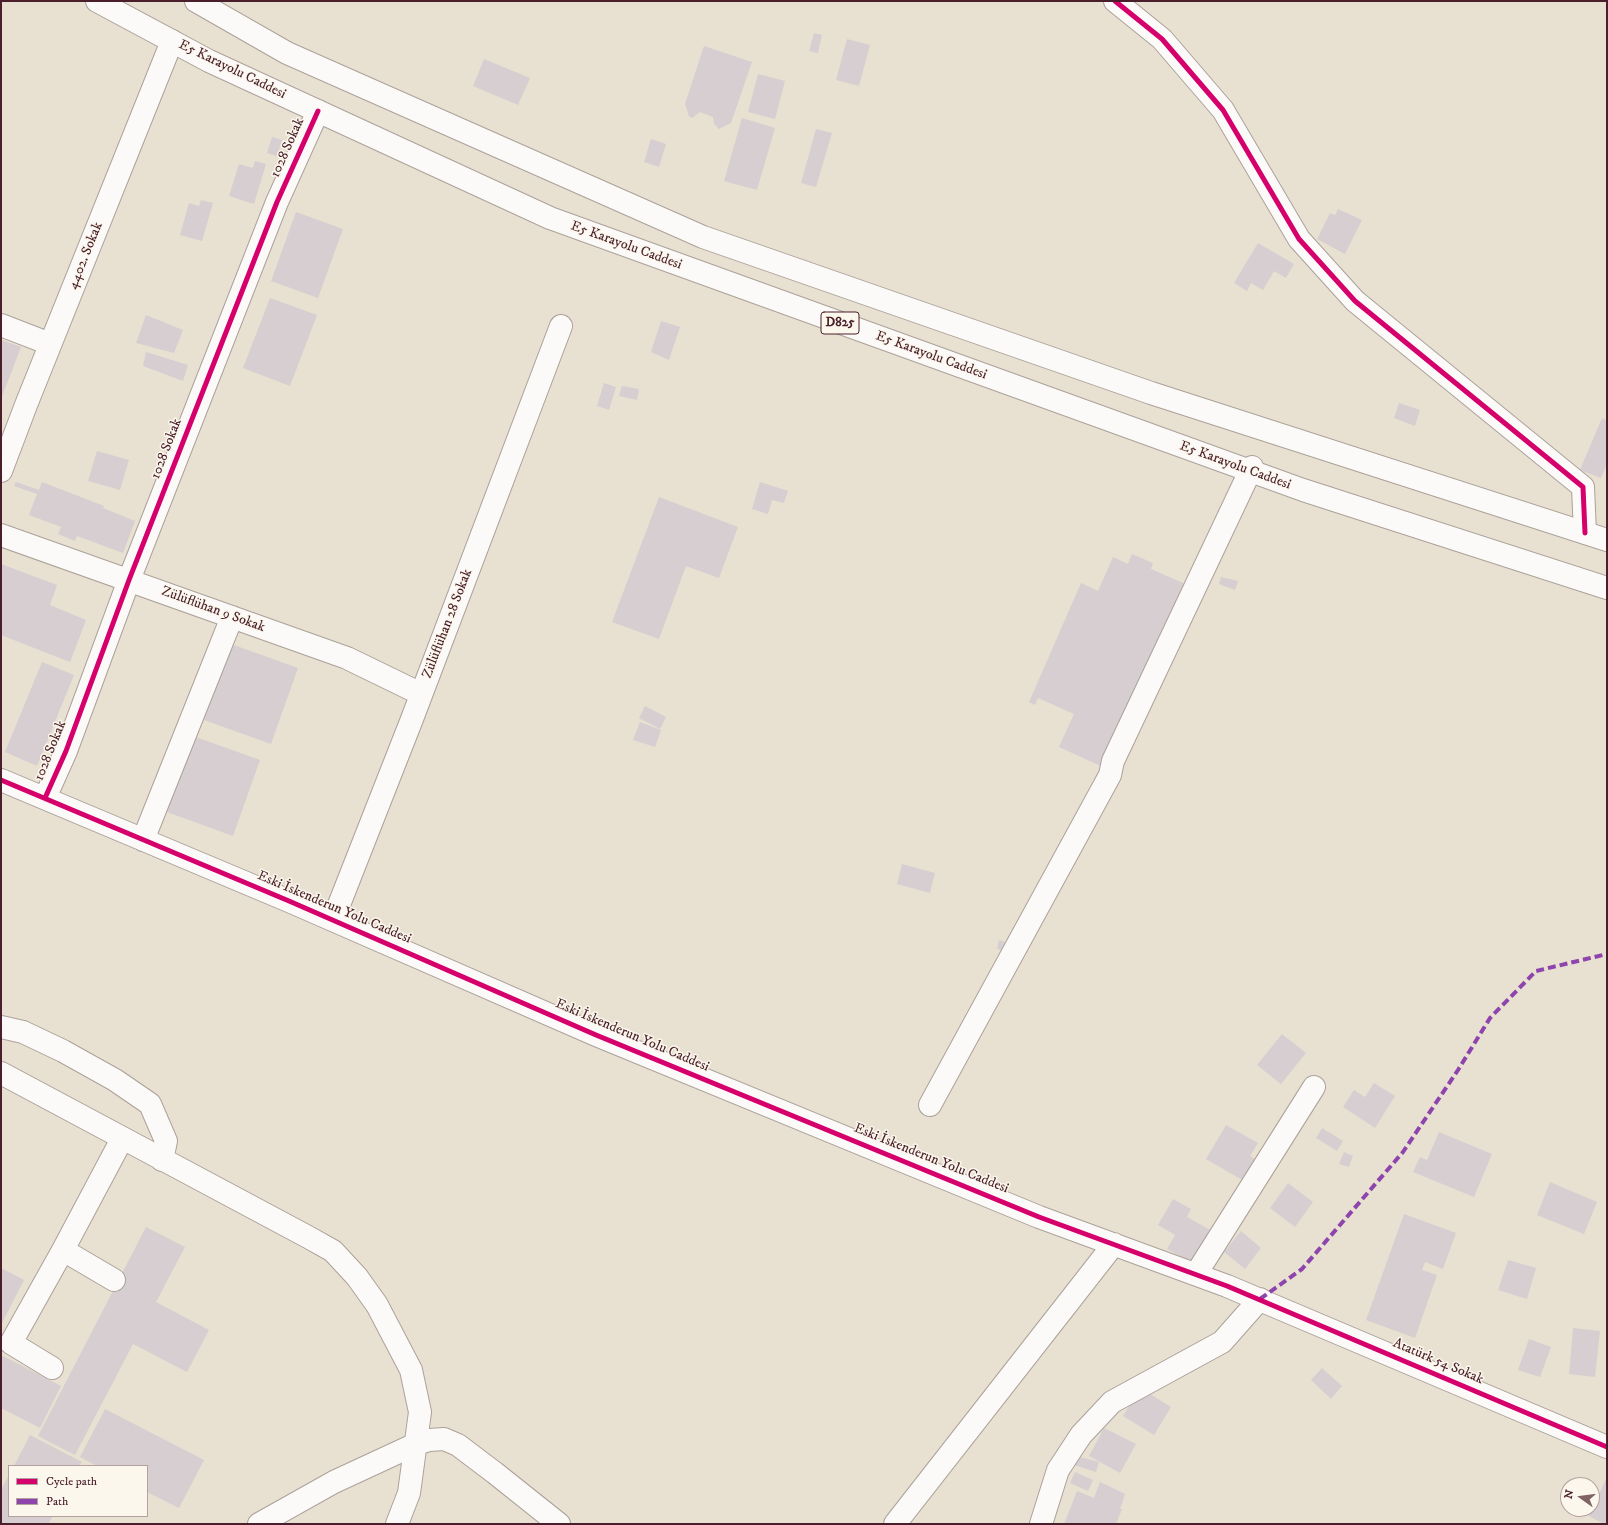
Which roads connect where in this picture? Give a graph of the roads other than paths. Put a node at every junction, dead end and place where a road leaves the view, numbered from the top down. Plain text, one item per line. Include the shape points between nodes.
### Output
1 (97, 1) edge
2 (196, 1) edge
3 (1115, 1) edge
4 (172, 41) junction
5 (318, 111) junction
6 (1, 324) edge
7 (561, 326) dead end
8 (50, 344) junction
9 (1251, 469) junction
10 (1, 470) edge
11 (1585, 533) junction
12 (1, 535) edge
13 (1607, 540) edge
14 (129, 580) junction
15 (1607, 588) edge
16 (232, 617) junction
17 (421, 694) junction
18 (1, 780) edge
19 (45, 798) junction
20 (143, 840) junction
21 (332, 920) junction
22 (1, 1027) edge
23 (1, 1073) edge
24 (1314, 1087) dead end
25 (930, 1104) dead end
26 (122, 1139) junction
27 (162, 1160) junction
28 (1114, 1244) junction
29 (63, 1250) junction
30 (1196, 1274) junction
31 (114, 1280) dead end
32 (1260, 1299) junction
33 (52, 1368) dead end
34 (416, 1444) junction
35 (1607, 1447) edge
36 (259, 1524) edge
37 (397, 1524) edge
38 (559, 1524) edge
39 (895, 1524) edge
40 (1041, 1524) edge

1 - 4 main road, E5 Karayolu Caddesi / D825
2 - 11 main road, D825 via 287,52 703,237 1150,393
3 - 11 main road via 1162,39 1223,110 1298,239 1355,301 1583,487
4 - 5 main road, E5 Karayolu Caddesi / D825 via 209,61
4 - 8 main road, 4402. Sokak
5 - 9 main road, E5 Karayolu Caddesi / D825 via 550,218
5 - 14 main road, 1028 Sokak via 277,202
6 - 8 main road
7 - 17 main road, Zülüflühan 28 Sokak
8 - 10 main road, 4402. Sokak
9 - 15 main road, E5 Karayolu Caddesi / D825 via 1304,490
9 - 25 main road via 1113,762 1110,775
11 - 13 main road, D825
12 - 14 main road, Zülüflühan 9 Sokak
14 - 16 main road, Zülüflühan 9 Sokak
14 - 19 main road, 1028 Sokak via 66,751
16 - 17 main road, Zülüflühan 9 Sokak via 347,658
16 - 20 main road
17 - 21 main road, Zülüflühan 28 Sokak
18 - 19 main road, Eski İskenderun Yolu Caddesi
19 - 20 main road, Eski İskenderun Yolu Caddesi
20 - 21 main road, Eski İskenderun Yolu Caddesi
21 - 28 main road, Eski İskenderun Yolu Caddesi via 603,1038 1039,1217
22 - 27 main road via 23,1032 63,1051 115,1080 150,1104 166,1141
23 - 26 main road
24 - 30 main road
26 - 27 main road
26 - 29 main road
27 - 34 main road via 332,1251 357,1277 377,1305 411,1370 420,1412
28 - 30 main road, Eski İskenderun Yolu Caddesi
28 - 39 main road
29 - 31 main road
29 - 33 main road via 11,1343
30 - 32 main road, Eski İskenderun Yolu Caddesi
32 - 35 main road, Atatürk 54 Sokak
32 - 40 main road via 1222,1342 1112,1402 1081,1436 1058,1470
34 - 36 main road via 334,1482
34 - 37 main road via 409,1494
34 - 38 main road via 444,1439 458,1445

